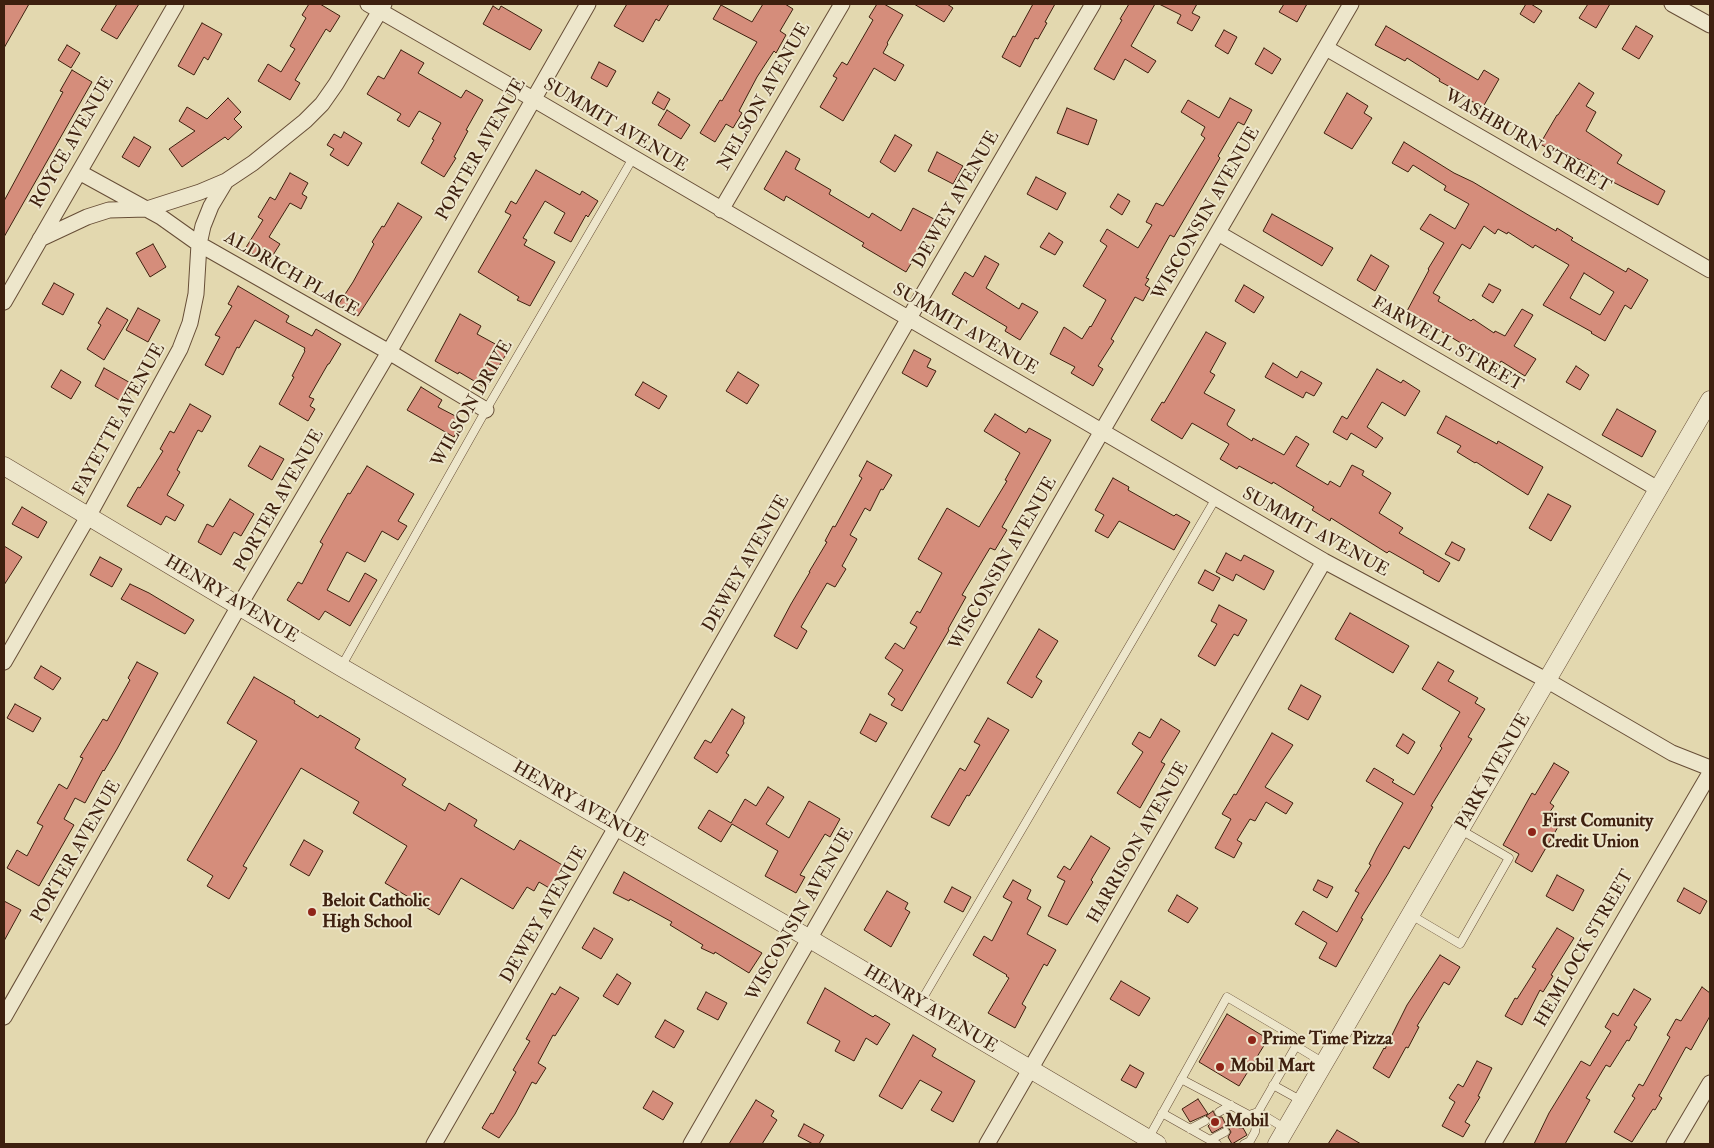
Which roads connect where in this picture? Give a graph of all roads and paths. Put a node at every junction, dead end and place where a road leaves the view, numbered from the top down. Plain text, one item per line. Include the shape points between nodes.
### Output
1 (176, 4) edge
2 (588, 4) edge
3 (842, 4) edge
4 (1093, 4) edge
5 (1351, 4) edge
6 (1672, 4) edge
7 (377, 6) edge
8 (1710, 26) edge
9 (1326, 48) junction
10 (533, 99) junction
11 (633, 158) junction
12 (79, 172) junction
13 (226, 181) junction
14 (147, 209) junction
15 (721, 210) junction
16 (1218, 233) junction
17 (40, 239) junction
18 (198, 244) junction
19 (1710, 270) edge
20 (4, 302) edge
21 (909, 318) junction
22 (388, 352) junction
23 (1710, 400) edge
24 (486, 410) junction
25 (1102, 431) junction
26 (4, 466) edge
27 (1658, 490) junction
28 (1216, 498) junction
29 (89, 515) junction
30 (1324, 561) junction
31 (239, 606) junction
32 (4, 662) edge
33 (342, 667) junction
34 (1548, 681) junction
35 (1710, 768) edge
36 (1710, 773) edge
37 (618, 827) junction
38 (1461, 830) junction
39 (1411, 915) junction
40 (810, 939) junction
41 (920, 1004) junction
42 (4, 1017) edge
43 (1296, 1046) junction
44 (1324, 1063) junction
45 (1030, 1070) junction
46 (1181, 1079) junction
47 (1710, 1083) edge
48 (1273, 1085) junction
49 (1302, 1101) junction
50 (1231, 1105) junction
51 (1219, 1112) dead end
52 (1258, 1112) junction
53 (1162, 1113) junction
54 (1249, 1115) junction
55 (1205, 1121) dead end
56 (1240, 1123) dead end
57 (1190, 1129) junction
58 (1286, 1129) junction
59 (1225, 1132) dead end
60 (1210, 1140) junction
61 (1152, 1142) edge
62 (434, 1144) edge
63 (691, 1144) edge
64 (987, 1144) edge
65 (1217, 1144) edge
66 (1244, 1144) edge
67 (1277, 1144) edge
68 (1492, 1144) edge
69 (1674, 1144) edge

1 - 12 street, ROYCE AVENUE
2 - 10 street, PORTER AVENUE
3 - 15 street, NELSON AVENUE
4 - 21 street, DEWEY AVENUE
5 - 9 street, WISCONSIN AVENUE
6 - 8 street
7 - 10 street, SUMMIT AVENUE
7 - 13 street, FAYETTE AVENUE via 322,104 253,164
9 - 16 street, WISCONSIN AVENUE
9 - 19 street, WASHBURN STREET
10 - 11 street, SUMMIT AVENUE
10 - 22 street, PORTER AVENUE
11 - 15 street, SUMMIT AVENUE
11 - 24 lane, WILSON DRIVE
12 - 14 street, ALDRICH PLACE
12 - 17 street, ROYCE AVENUE
13 - 14 street, FAYETTE AVENUE
13 - 18 street, FAYETTE AVENUE via 205,219
14 - 17 street, FAYETTE AVENUE via 109,210
14 - 18 street, ALDRICH PLACE
15 - 21 street, SUMMIT AVENUE
16 - 25 street, WISCONSIN AVENUE
16 - 27 street, FARWELL STREET
17 - 20 street, ROYCE AVENUE
18 - 22 street, ALDRICH PLACE
18 - 29 street, FAYETTE AVENUE via 196,294 180,349
21 - 25 street, SUMMIT AVENUE
21 - 37 street, DEWEY AVENUE
22 - 24 street, ALDRICH PLACE
22 - 31 street, PORTER AVENUE
23 - 27 street, PARK AVENUE
24 - 33 lane, WILSON DRIVE
25 - 28 street, SUMMIT AVENUE
25 - 40 street, WISCONSIN AVENUE
26 - 29 street, HENRY AVENUE
27 - 34 street, PARK AVENUE
28 - 30 street, SUMMIT AVENUE
28 - 41 lane
29 - 31 street, HENRY AVENUE
29 - 32 street, FAYETTE AVENUE
30 - 34 street, SUMMIT AVENUE
30 - 45 street, HARRISON AVENUE
31 - 33 street, HENRY AVENUE
31 - 42 street, PORTER AVENUE
33 - 37 street, HENRY AVENUE
34 - 35 street, SUMMIT AVENUE via 1672,753
34 - 38 street, PARK AVENUE
36 - 68 street, HEMLOCK STREET
37 - 40 street, HENRY AVENUE
37 - 62 street, DEWEY AVENUE
38 - 39 street, PARK AVENUE
38 - 39 lane via 1509,858 1460,944
39 - 44 street, PARK AVENUE
40 - 41 street, HENRY AVENUE
40 - 63 street, WISCONSIN AVENUE
41 - 45 street, HENRY AVENUE
43 - 44 lane
43 - 46 lane via 1293,1036 1227,997
43 - 48 lane
44 - 49 street, PARK AVENUE
45 - 61 street, HENRY AVENUE
45 - 64 street, HARRISON AVENUE
46 - 50 lane
46 - 53 lane
47 - 69 street
48 - 49 lane
48 - 52 lane
49 - 58 street, PARK AVENUE
50 - 51 lane
50 - 54 lane
52 - 54 lane
52 - 58 lane
52 - 66 lane via 1255,1132
53 - 57 lane
53 - 61 lane
54 - 56 lane
55 - 57 lane
57 - 60 lane
58 - 67 street, PARK AVENUE
59 - 60 lane
60 - 65 lane

